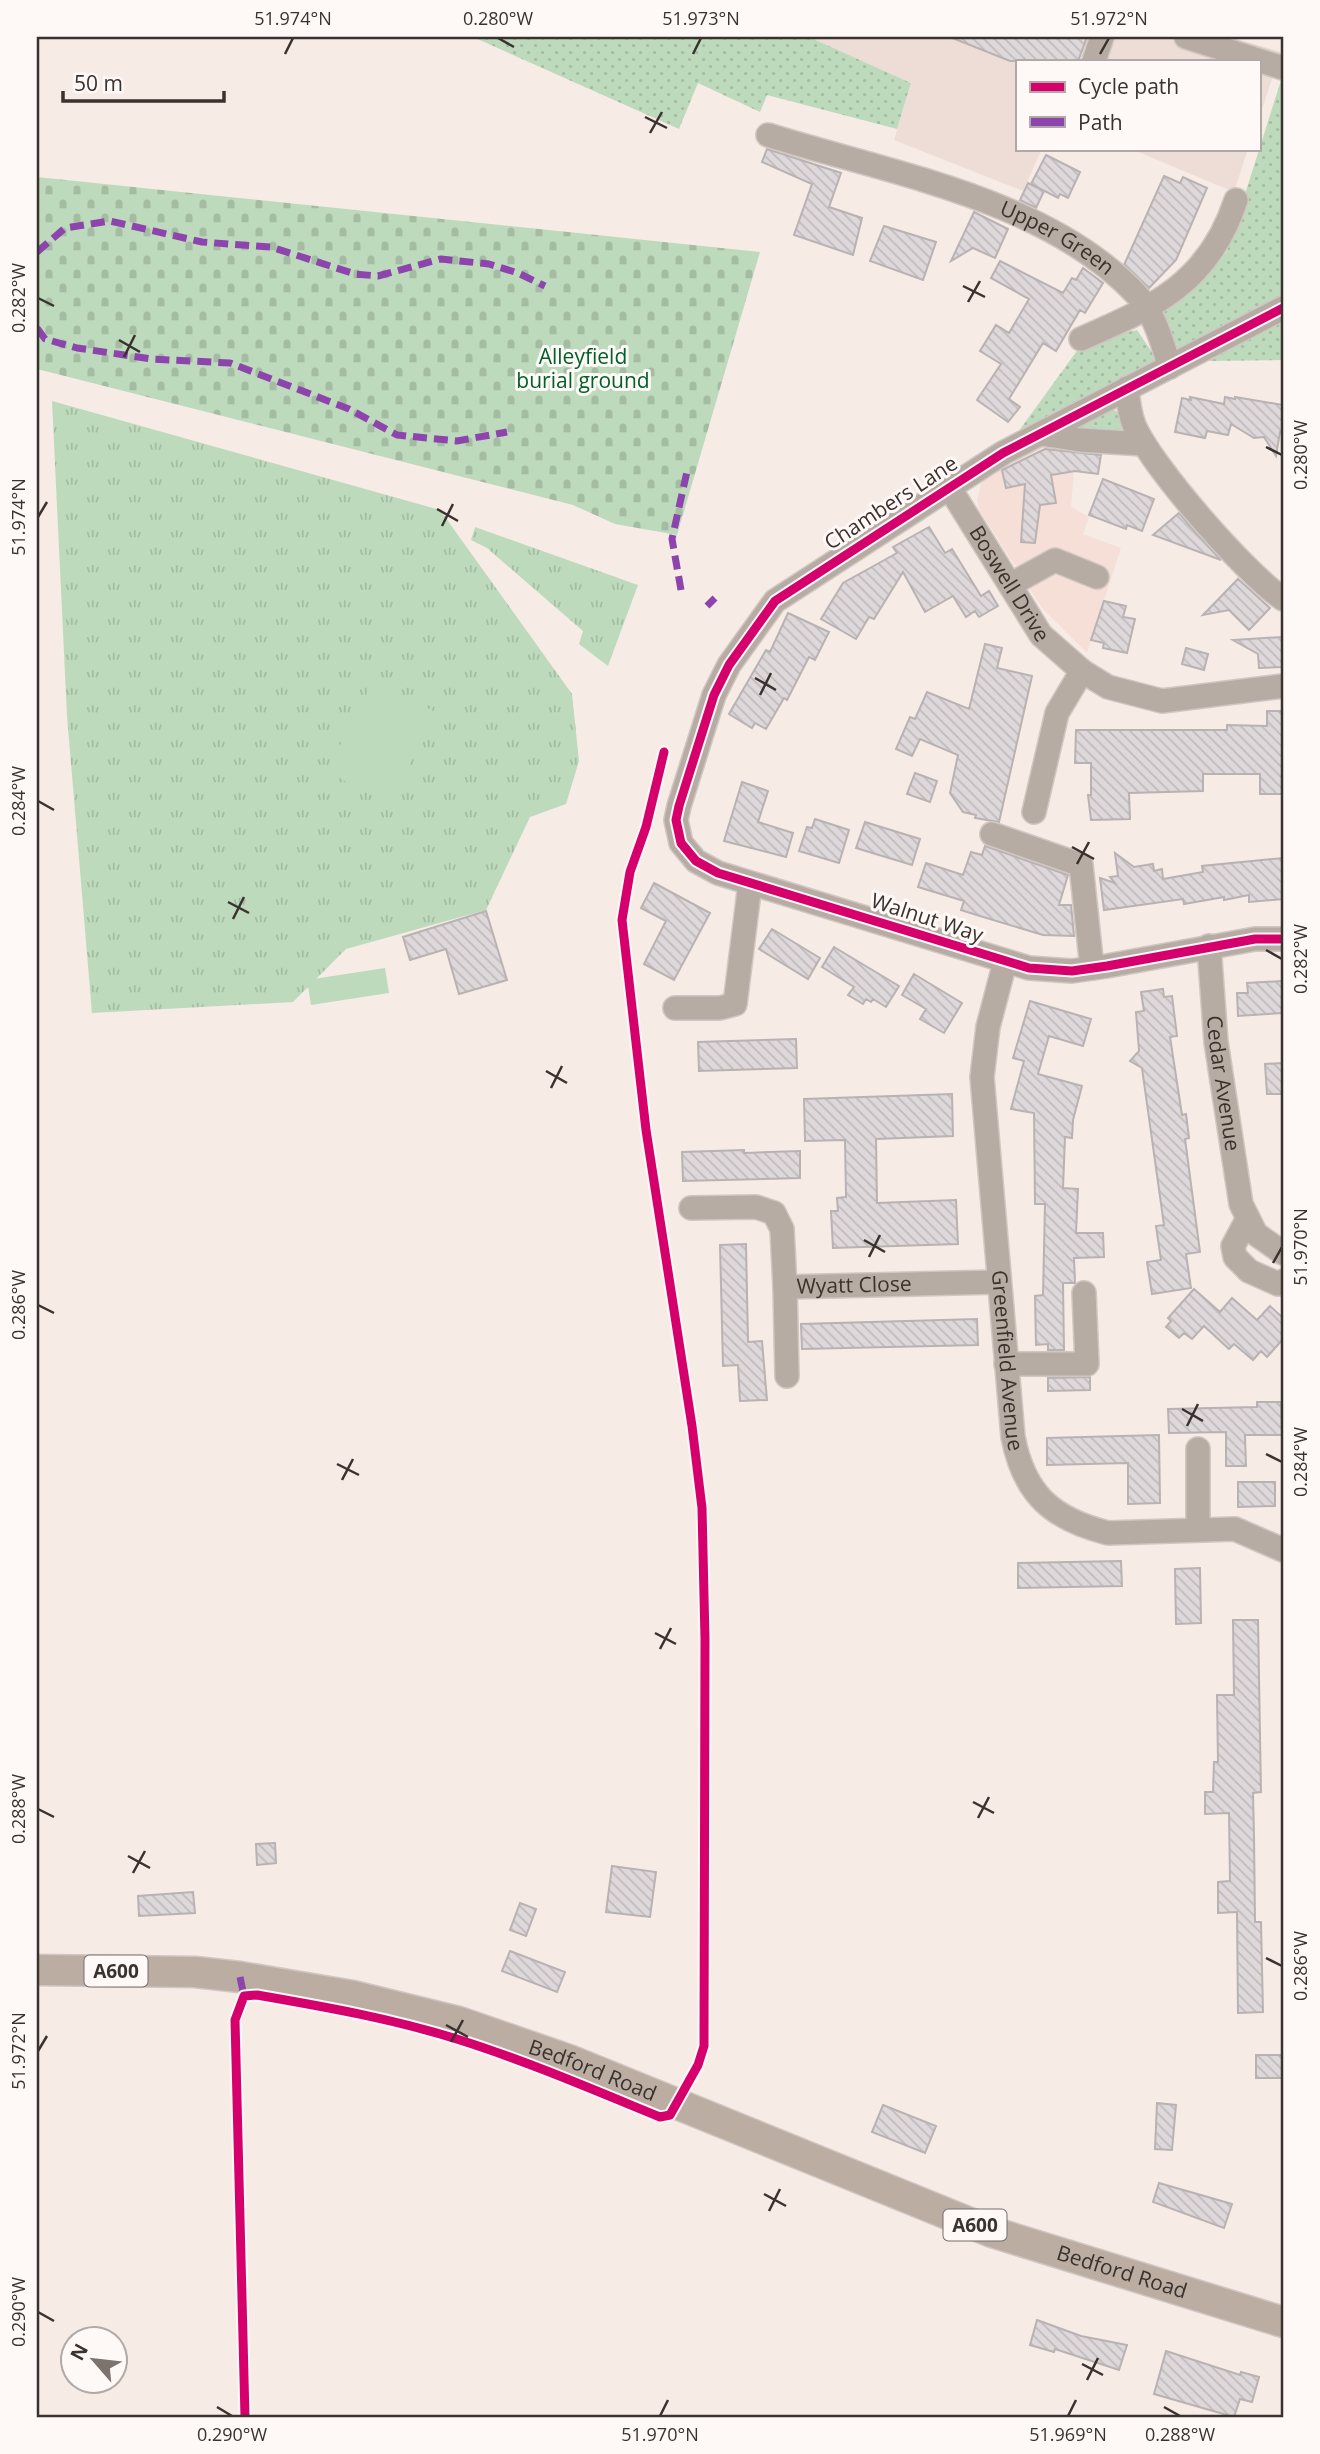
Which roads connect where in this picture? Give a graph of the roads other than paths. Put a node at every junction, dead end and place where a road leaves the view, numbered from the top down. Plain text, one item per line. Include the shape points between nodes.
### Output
1 (1102, 37) edge
2 (1186, 37) edge
3 (1094, 60) edge
4 (1258, 60) edge
5 (1260, 61) edge
6 (1283, 68) edge
7 (768, 135) dead end
8 (1236, 200) dead end
9 (1283, 309) edge
10 (1148, 310) junction
11 (1081, 339) dead end
12 (1170, 367) junction
13 (1128, 388) junction
14 (1041, 434) junction
15 (1144, 444) junction
16 (949, 487) junction
17 (1097, 577) dead end
18 (1010, 585) junction
19 (1283, 599) edge
20 (1082, 671) junction
21 (1283, 686) edge
22 (698, 738) joint
23 (1034, 811) dead end
24 (992, 834) dead end
25 (750, 884) junction
26 (1283, 939) edge
27 (1209, 946) junction
28 (1005, 962) junction
29 (1092, 968) junction
30 (674, 1008) dead end
31 (691, 1208) dead end
32 (1247, 1220) junction
33 (1283, 1253) edge
34 (1283, 1281) edge
35 (999, 1282) junction
36 (785, 1287) junction
37 (1084, 1293) dead end
38 (1006, 1364) junction
39 (788, 1376) dead end
40 (1198, 1449) dead end
41 (1198, 1528) junction
42 (1281, 1543) edge
43 (37, 1970) edge
44 (1283, 2322) edge

1 - 3 street
2 - 4 street
5 - 6 street
7 - 10 street, Upper Green via 878,166 1041,225 1115,275
8 - 10 street via 1204,263
9 - 12 street
10 - 11 street
10 - 12 street, Upper Green
12 - 13 street, Chambers Lane
13 - 14 street, Chambers Lane
13 - 15 street via 1129,411
14 - 15 street
14 - 16 street, Chambers Lane
15 - 19 street via 1218,537
16 - 18 street, Boswell Drive
16 - 22 street, Chambers Lane via 775,601 729,665
17 - 18 street via 1055,561
18 - 20 street, Boswell Drive via 1041,635
20 - 21 street, Boswell Drive via 1108,687 1162,701
20 - 23 street via 1057,713
22 - 25 street, Walnut Way via 679,806 681,843 696,862
24 - 29 street via 1081,865
25 - 28 street, Walnut Way
25 - 30 street via 735,1004
26 - 27 street, Walnut Way
27 - 29 street, Walnut Way
27 - 32 street, Cedar Avenue via 1216,1042
28 - 29 street, Walnut Way via 1052,970
28 - 35 street, Greenfield Avenue via 988,1027 982,1077
31 - 36 street, Wyatt Close via 756,1207 774,1213 782,1229
32 - 33 street, Cedar Avenue via 1264,1241
32 - 34 street via 1233,1246 1235,1257 1262,1278 1278,1284
35 - 36 street, Wyatt Close
35 - 38 street, Greenfield Avenue
36 - 39 street
37 - 38 street via 1087,1364
38 - 41 street, Greenfield Avenue via 1017,1457 1024,1478 1049,1507 1080,1525 1108,1533
40 - 41 street
41 - 42 street, Greenfield Avenue via 1235,1530
43 - 44 main road, Bedford Road / A600 via 240,1977 353,1996 459,2022 569,2060 992,2232

